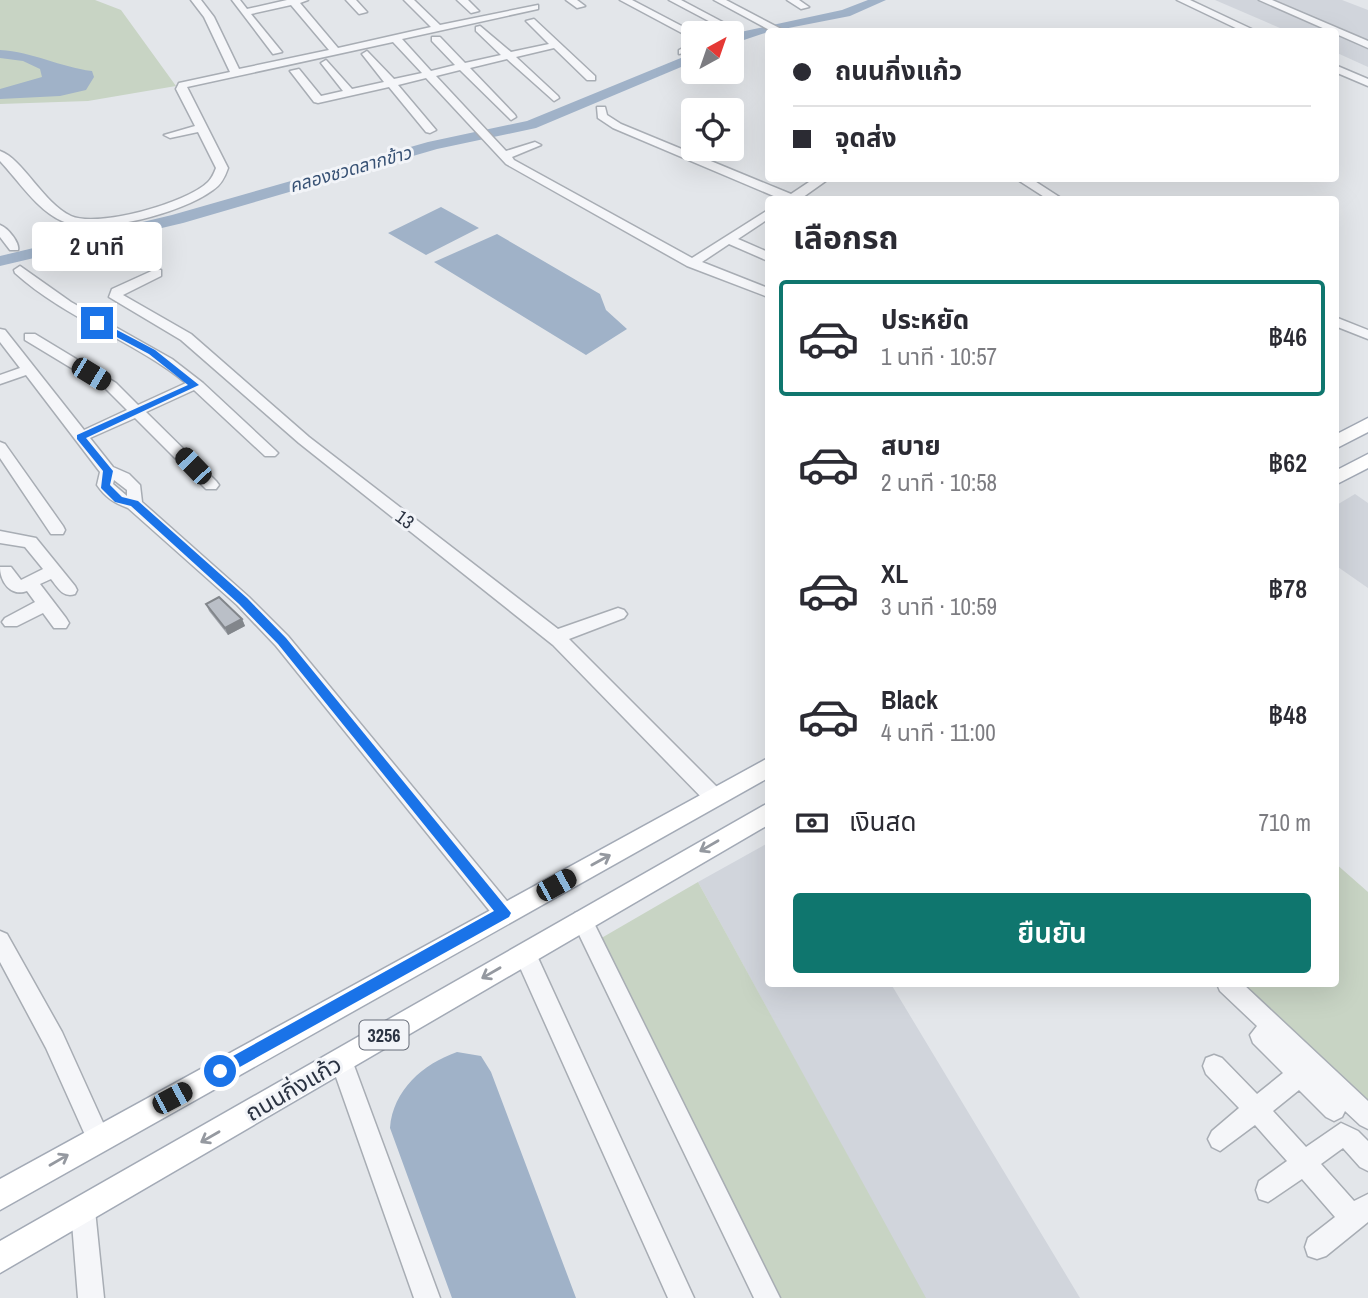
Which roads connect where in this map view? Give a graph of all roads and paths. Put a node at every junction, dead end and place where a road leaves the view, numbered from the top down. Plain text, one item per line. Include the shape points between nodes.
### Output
1 (196, 0) edge
2 (351, 0) edge
3 (409, 0) edge
4 (463, 0) edge
5 (525, 0) edge
6 (625, 0) edge
7 (674, 0) edge
8 (719, 0) edge
9 (792, 0) edge
10 (1182, 0) edge
11 (1264, 0) edge
12 (236, 1) edge
13 (297, 1) edge
14 (804, 7) dead end
15 (474, 11) dead end
16 (245, 12) junction
17 (362, 12) dead end
18 (531, 21) dead end
19 (715, 21) edge
20 (774, 28) edge
21 (1243, 28) edge
22 (1329, 28) edge
23 (480, 29) dead end
24 (681, 30) edge
25 (1339, 32) edge
26 (437, 34) junction
27 (395, 38) junction
28 (556, 45) junction
29 (1368, 45) edge
30 (336, 51) junction
31 (277, 52) dead end
32 (367, 54) dead end
33 (509, 56) junction
34 (326, 63) dead end
35 (463, 67) junction
36 (1339, 70) edge
37 (295, 71) dead end
38 (235, 72) junction
39 (429, 75) junction
40 (591, 78) dead end
41 (393, 83) junction
42 (1368, 83) edge
43 (350, 93) junction
44 (554, 98) dead end
45 (601, 109) dead end
46 (511, 117) dead end
47 (201, 128) junction
48 (430, 130) dead end
49 (170, 135) dead end
50 (535, 145) dead end
51 (676, 150) junction
52 (0, 154) edge
53 (503, 156) junction
54 (659, 160) dead end
55 (724, 170) junction
56 (709, 180) dead end
57 (818, 182) edge
58 (1028, 182) edge
59 (784, 196) edge
60 (796, 196) edge
61 (1051, 196) edge
62 (765, 216) edge
63 (0, 229) edge
64 (734, 242) dead end
65 (14, 247) dead end
66 (765, 256) edge
67 (692, 263) junction
68 (20, 270) dead end
69 (156, 272) dead end
70 (765, 292) edge
71 (1339, 323) edge
72 (0, 333) edge
73 (1368, 335) edge
74 (30, 338) dead end
75 (30, 369) junction
76 (0, 380) edge
77 (194, 385) junction
78 (139, 411) junction
79 (1368, 424) edge
80 (80, 437) junction
81 (1339, 441) edge
82 (0, 447) edge
83 (270, 453) dead end
84 (1368, 460) edge
85 (6, 469) edge
86 (1339, 476) edge
87 (211, 485) dead end
88 (57, 530) dead end
89 (0, 537) edge
90 (5, 571) dead end
91 (54, 571) junction
92 (30, 583) junction
93 (69, 590) dead end
94 (46, 604) junction
95 (618, 614) dead end
96 (11, 622) dead end
97 (61, 623) dead end
98 (555, 637) junction
99 (765, 769) edge
100 (713, 797) junction
101 (765, 815) edge
102 (504, 913) junction
103 (582, 920) junction
104 (0, 941) edge
105 (525, 954) junction
106 (1231, 987) edge
107 (1261, 1035) dead end
108 (341, 1060) junction
109 (1214, 1066) dead end
110 (1307, 1069) junction
111 (1334, 1109) dead end
112 (1257, 1110) junction
113 (1368, 1117) edge
114 (98, 1138) junction
115 (1220, 1139) dead end
116 (1368, 1159) edge
117 (1304, 1162) junction
118 (1268, 1189) dead end
119 (0, 1195) edge
120 (83, 1210) junction
121 (1360, 1212) edge
122 (1317, 1247) dead end
123 (0, 1258) edge
124 (91, 1298) edge
125 (427, 1298) edge
126 (681, 1298) edge
127 (767, 1298) edge

1 - 38 street
2 - 17 street
3 - 26 street
4 - 15 street
5 - 26 street via 534,7
6 - 24 street
7 - 19 street
8 - 20 street
9 - 14 street
10 - 21 street
11 - 22 street
12 - 16 street
13 - 16 street
13 - 30 street
16 - 31 street
18 - 28 street
23 - 33 street
25 - 29 street
26 - 27 street
26 - 35 street
27 - 30 street
27 - 39 street
28 - 33 street
28 - 40 street
30 - 38 street
32 - 41 street
33 - 35 street
33 - 44 street
34 - 43 street
35 - 39 street
35 - 46 street
36 - 42 street
37 - 43 street via 318,100
38 - 47 street via 188,83 181,89
39 - 41 street
39 - 53 street
41 - 43 street
41 - 48 street
45 - 51 street via 604,119
47 - 49 street
47 - 52 street via 222,168 215,182 174,205 99,222 65,218
50 - 53 street
51 - 54 street
51 - 55 street
53 - 67 street
55 - 56 street
55 - 59 street
57 - 60 street
58 - 61 street
62 - 67 street
63 - 65 street
64 - 66 street
67 - 70 street
68 - 77 street via 37,288 152,352
69 - 98 street, 13 via 127,285 116,297 186,337 304,440
71 - 73 street
72 - 75 street
74 - 78 street via 111,386
75 - 76 street
75 - 80 street
77 - 78 street
77 - 83 street
78 - 80 street
78 - 87 street
79 - 81 main road
80 - 102 street via 108,471 105,485 111,493 134,504 282,641
82 - 85 street
84 - 86 main road
85 - 88 street
89 - 91 street via 30,542
90 - 92 street via 18,588
91 - 92 street
91 - 93 street
92 - 94 street
94 - 96 street
94 - 97 street
95 - 98 street
98 - 100 street, 13
99 - 100 main road, 3256
102 -> 100 main road, 3256
101 -> 103 main road, ถนนกิ่งแก้ว / 3256
102 - 114 main road, 3256
103 - 105 main road, ถนนกิ่งแก้ว / 3256
103 - 127 street
104 - 114 street via 54,1040
105 -> 108 main road, ถนนกิ่งแก้ว / 3256
105 - 126 street
106 - 110 street
107 - 110 street
108 -> 120 main road, ถนนกิ่งแก้ว / 3256
108 - 125 street
109 - 112 street
110 - 111 street
110 - 112 street
110 - 113 street
112 - 115 street
112 - 117 street
119 -> 114 main road, 3256
116 - 117 street via 1341,1135
117 - 118 street
117 - 121 street
120 - 123 main road, ถนนกิ่งแก้ว / 3256
120 - 124 street
121 - 122 street

